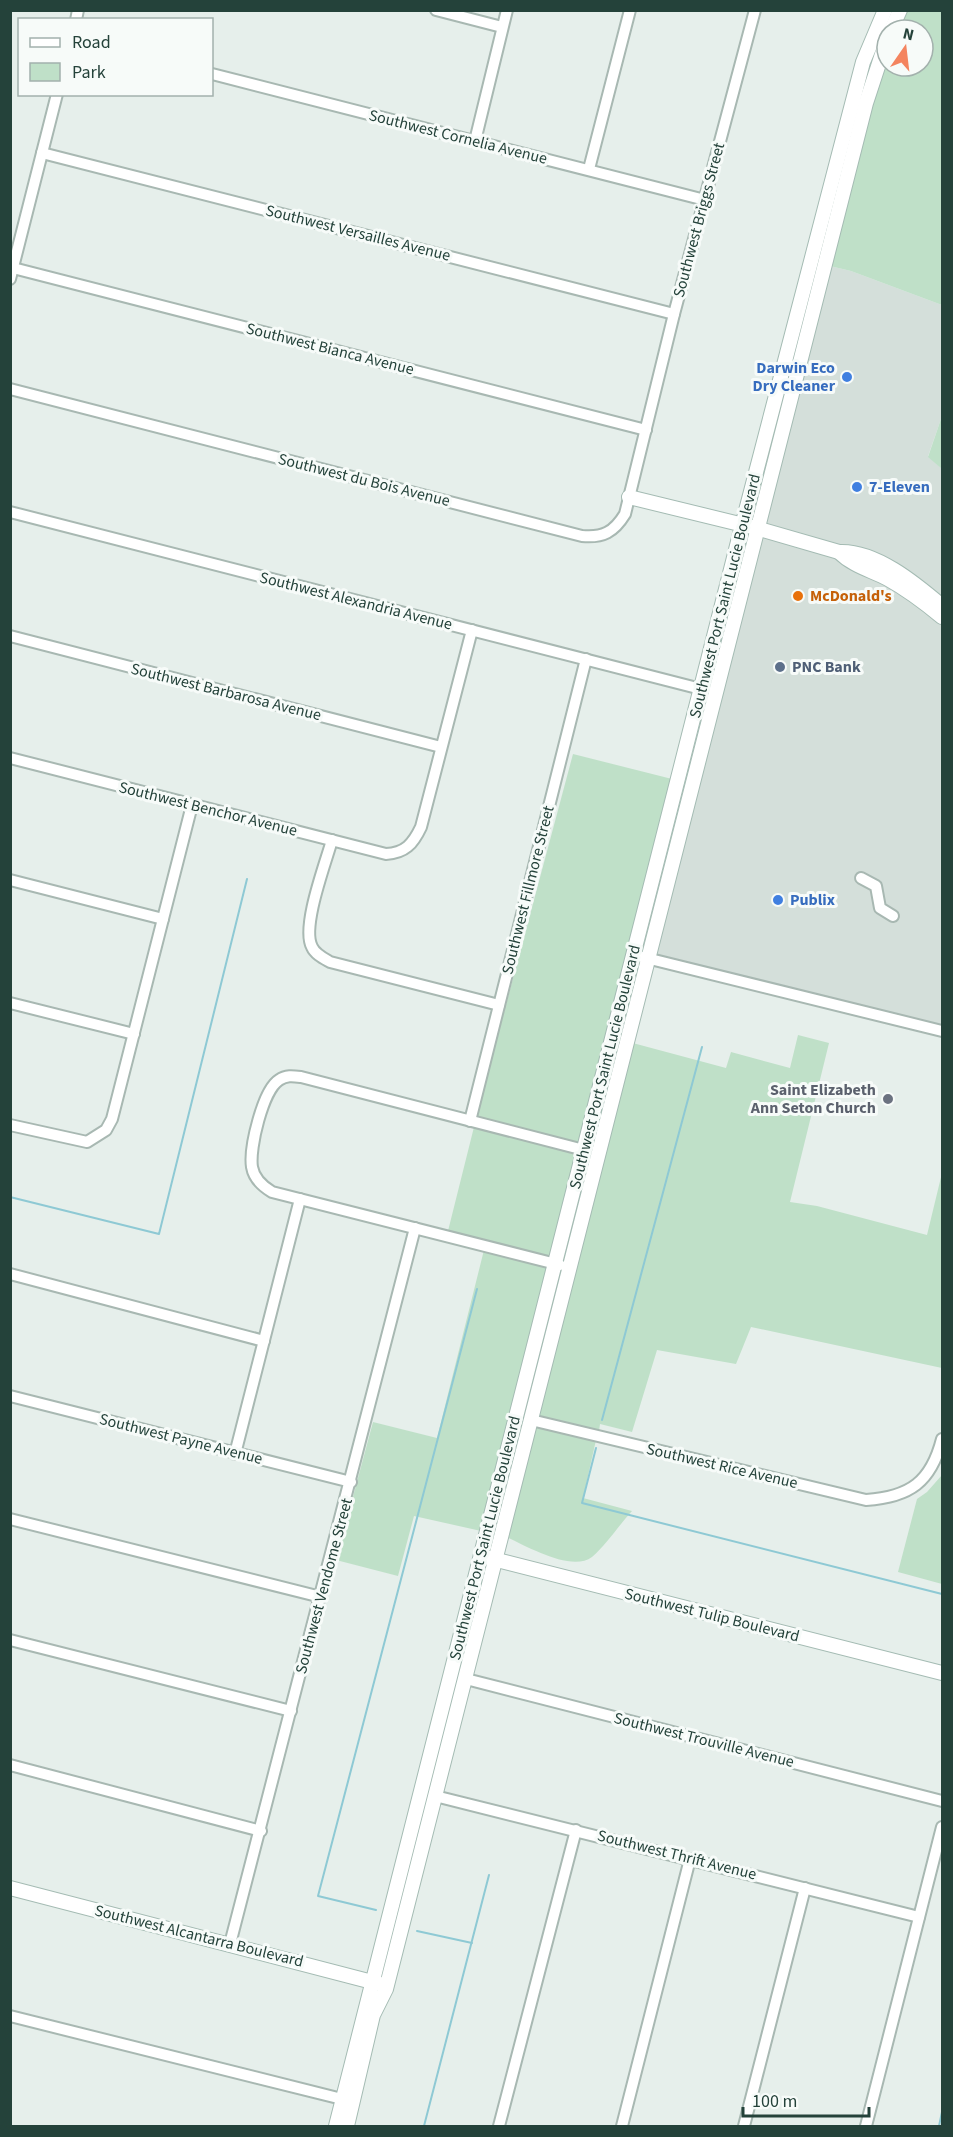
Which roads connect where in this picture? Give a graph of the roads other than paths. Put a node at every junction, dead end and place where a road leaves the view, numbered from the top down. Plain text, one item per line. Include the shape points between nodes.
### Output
1 (436, 10) edge
2 (507, 10) edge
3 (630, 10) edge
4 (755, 10) edge
5 (885, 10) edge
6 (502, 27) junction
7 (213, 74) edge
8 (875, 76) edge
9 (56, 96) edge
10 (475, 141) junction
11 (42, 153) junction
12 (589, 170) junction
13 (705, 200) junction
14 (812, 261) junction
15 (12, 273) edge
16 (818, 292) junction
17 (674, 314) junction
18 (10, 389) edge
19 (646, 430) junction
20 (629, 497) junction
21 (10, 512) edge
22 (742, 526) junction
23 (756, 528) junction
24 (839, 552) junction
25 (942, 606) edge
26 (942, 617) edge
27 (472, 630) junction
28 (10, 636) edge
29 (586, 659) junction
30 (701, 688) junction
31 (709, 722) junction
32 (441, 747) junction
33 (10, 758) edge
34 (192, 805) junction
35 (332, 840) junction
36 (861, 878) dead end
37 (10, 879) edge
38 (893, 916) dead end
39 (163, 919) junction
40 (634, 955) junction
41 (649, 958) junction
42 (10, 1003) edge
43 (499, 1005) junction
44 (942, 1031) edge
45 (134, 1034) junction
46 (470, 1120) junction
47 (10, 1125) edge
48 (584, 1150) junction
49 (300, 1199) junction
50 (415, 1228) junction
51 (562, 1266) junction
52 (10, 1274) edge
53 (264, 1341) junction
54 (10, 1396) edge
55 (531, 1420) junction
56 (942, 1439) edge
57 (235, 1454) junction
58 (351, 1482) junction
59 (10, 1520) edge
60 (481, 1556) junction
61 (497, 1560) junction
62 (321, 1597) junction
63 (10, 1640) edge
64 (942, 1673) edge
65 (466, 1679) junction
66 (291, 1711) junction
67 (10, 1765) edge
68 (435, 1796) junction
69 (942, 1801) edge
70 (942, 1827) edge
71 (576, 1830) junction
72 (261, 1831) junction
73 (690, 1859) junction
74 (10, 1888) edge
75 (805, 1888) junction
76 (919, 1917) junction
77 (230, 1944) junction
78 (372, 1982) junction
79 (387, 1985) junction
80 (10, 2016) edge
81 (342, 2099) junction
82 (336, 2127) edge
83 (347, 2127) edge
84 (499, 2127) edge
85 (622, 2127) edge
86 (744, 2127) edge
87 (866, 2127) edge

1 - 6 street
2 - 6 street
3 - 12 street
4 - 13 street, Southwest Briggs Street
5 - 14 main road, Southwest Port Saint Lucie Boulevard via 862,62
6 - 10 street
7 - 10 street, Southwest Cornelia Avenue
8 - 16 main road, Southwest Port Saint Lucie Boulevard
9 - 11 street
10 - 12 street, Southwest Cornelia Avenue
11 - 15 street
11 - 17 street, Southwest Versailles Avenue
12 - 13 street, Southwest Cornelia Avenue
13 - 17 street, Southwest Briggs Street
14 - 16 main road
14 - 22 main road, Southwest Port Saint Lucie Boulevard
15 - 19 street, Southwest Bianca Avenue
16 - 23 main road, Southwest Port Saint Lucie Boulevard
17 - 19 street, Southwest Briggs Street
18 - 20 street, Southwest du Bois Avenue via 582,536 609,534 625,514
19 - 20 street, Southwest du Bois Avenue
20 - 22 main road
21 - 27 street, Southwest Alexandria Avenue
22 - 23 main road
22 - 30 main road, Southwest Port Saint Lucie Boulevard
23 - 24 main road
23 - 31 main road, Southwest Port Saint Lucie Boulevard
24 - 25 main road via 853,551 880,563
24 - 26 main road via 848,561 897,585
27 - 29 street, Southwest Alexandria Avenue
27 - 32 street
28 - 32 street, Southwest Barbarosa Avenue
29 - 30 street, Southwest Alexandria Avenue
29 - 43 street, Southwest Fillmore Street
30 - 31 main road
30 - 40 main road, Southwest Port Saint Lucie Boulevard
31 - 41 main road, Southwest Port Saint Lucie Boulevard
32 - 35 street, Southwest Benchor Avenue via 421,827 406,850 386,854
33 - 34 street, Southwest Benchor Avenue
34 - 35 street, Southwest Benchor Avenue
34 - 39 street
35 - 43 street via 309,923 311,946 319,955 330,962
36 - 38 street via 876,886 880,908
37 - 39 street
39 - 45 street
40 - 41 street
40 - 48 main road, Southwest Port Saint Lucie Boulevard
41 - 44 street
41 - 51 main road, Southwest Port Saint Lucie Boulevard
42 - 45 street
43 - 46 street, Southwest Fillmore Street
45 - 47 street via 112,1119 97,1138 74,1141
46 - 48 street
46 - 49 street via 301,1077 279,1079 265,1098 252,1168 261,1185
48 - 51 main road, Southwest Port Saint Lucie Boulevard
49 - 50 street
49 - 53 street
50 - 51 street
50 - 58 street, Southwest Vendome Street
51 - 55 main road, Southwest Port Saint Lucie Boulevard
51 - 60 main road, Southwest Port Saint Lucie Boulevard
52 - 53 street
53 - 57 street
54 - 57 street, Southwest Payne Avenue
55 - 56 street, Southwest Rice Avenue via 866,1500 893,1498 912,1488 937,1461
55 - 61 main road, Southwest Port Saint Lucie Boulevard
57 - 58 street, Southwest Payne Avenue
58 - 62 street, Southwest Vendome Street
59 - 62 street
60 - 61 main road, Southwest Tulip Boulevard
60 - 78 main road, Southwest Port Saint Lucie Boulevard
61 - 64 main road, Southwest Tulip Boulevard
61 - 65 main road, Southwest Port Saint Lucie Boulevard
62 - 66 street, Southwest Vendome Street
63 - 66 street
65 - 68 main road, Southwest Port Saint Lucie Boulevard
65 - 69 street, Southwest Trouville Avenue
66 - 72 street, Southwest Vendome Street
67 - 72 street
68 - 71 street, Southwest Thrift Avenue
68 - 79 main road, Southwest Port Saint Lucie Boulevard
70 - 76 street
71 - 73 street, Southwest Thrift Avenue
71 - 84 street
72 - 77 street, Southwest Vendome Street
73 - 75 street, Southwest Thrift Avenue
73 - 85 street
74 - 77 main road, Southwest Alcantarra Boulevard
75 - 76 street, Southwest Thrift Avenue
75 - 86 street
76 - 87 street
77 - 78 main road, Southwest Alcantarra Boulevard
78 - 79 main road, Southwest Alcantarra Boulevard
78 - 81 main road, Southwest Port Saint Lucie Boulevard
79 - 83 main road, Southwest Port Saint Lucie Boulevard via 374,2015
80 - 81 street
81 - 82 main road, Southwest Port Saint Lucie Boulevard

